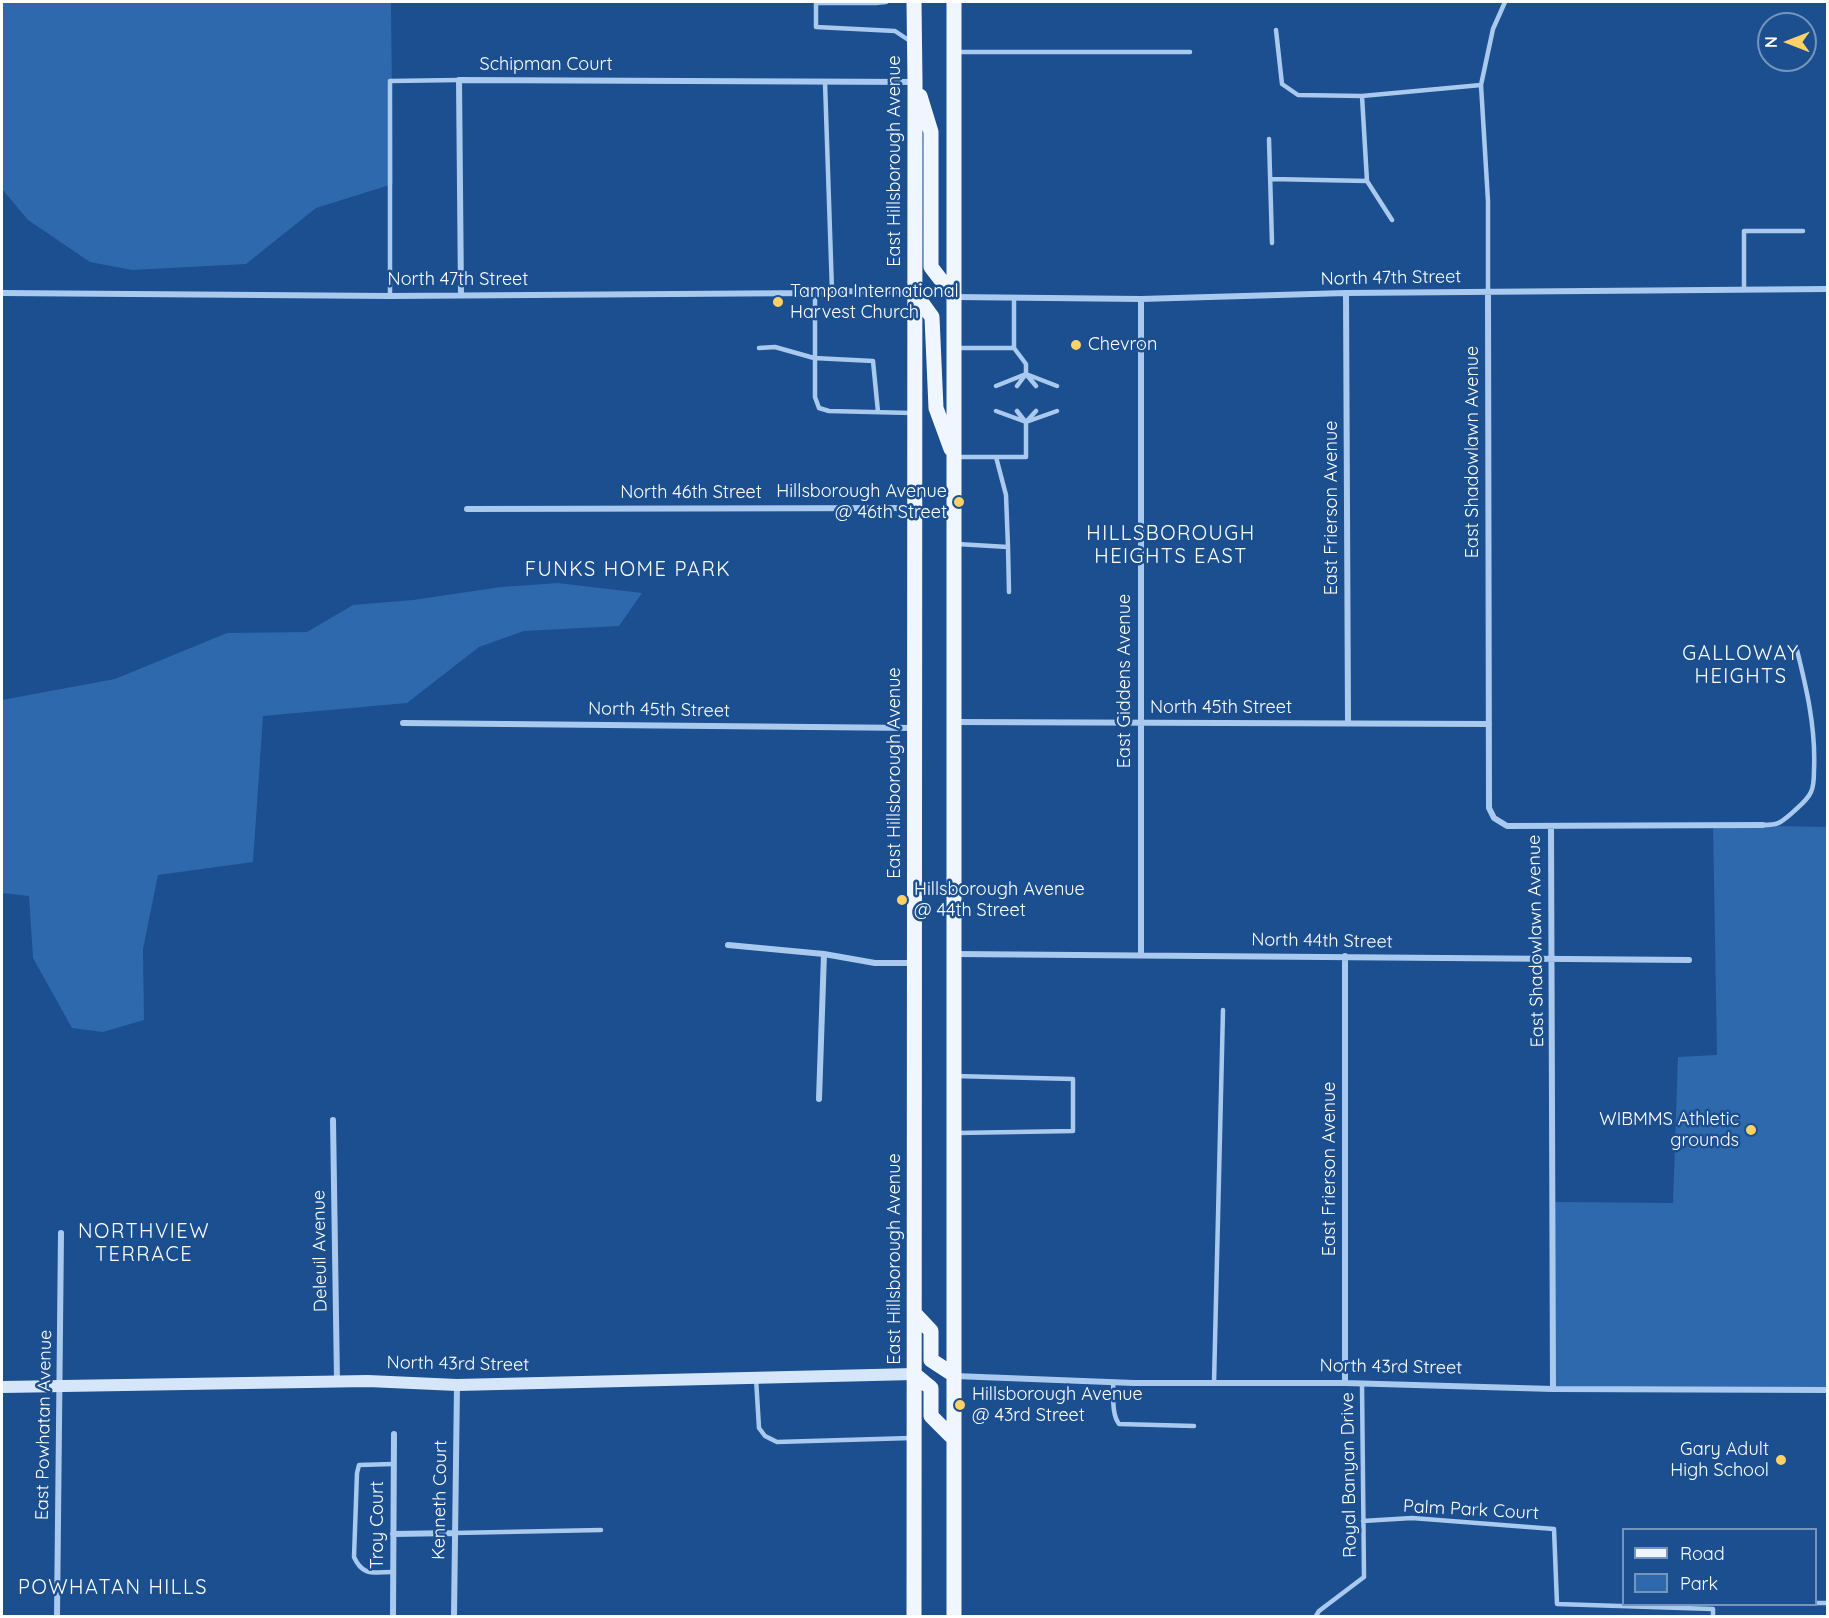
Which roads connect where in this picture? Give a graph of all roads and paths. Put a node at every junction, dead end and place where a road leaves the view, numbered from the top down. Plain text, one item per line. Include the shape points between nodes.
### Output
1 (886, 2) edge
2 (914, 2) edge
3 (954, 2) edge
4 (1505, 2) edge
5 (1276, 30) dead end
6 (915, 44) junction
7 (954, 52) junction
8 (1190, 52) dead end
9 (459, 80) junction
10 (825, 82) junction
11 (915, 82) junction
12 (1481, 85) junction
13 (1362, 96) junction
14 (1269, 139) dead end
15 (1271, 179) junction
16 (1367, 181) junction
17 (1392, 220) dead end
18 (1803, 231) dead end
19 (1272, 243) dead end
20 (1744, 289) junction
21 (1827, 289) edge
22 (832, 291) junction
23 (1488, 291) junction
24 (915, 292) junction
25 (2, 293) edge
26 (815, 293) junction
27 (1346, 294) junction
28 (461, 295) junction
29 (390, 296) junction
30 (954, 297) junction
31 (1014, 298) junction
32 (1141, 299) junction
33 (759, 348) dead end
34 (954, 348) junction
35 (1014, 348) junction
36 (814, 358) junction
37 (1026, 374) junction
38 (996, 386) dead end
39 (1017, 386) dead end
40 (1036, 386) dead end
41 (1057, 386) dead end
42 (996, 411) dead end
43 (1017, 411) dead end
44 (1036, 411) dead end
45 (1057, 411) dead end
46 (878, 412) junction
47 (915, 414) junction
48 (1026, 422) junction
49 (954, 457) junction
50 (996, 457) junction
51 (915, 508) junction
52 (467, 509) dead end
53 (954, 544) junction
54 (1008, 547) junction
55 (1009, 592) dead end
56 (1796, 646) dead end
57 (954, 722) junction
58 (1140, 722) junction
59 (403, 723) dead end
60 (1348, 723) junction
61 (1489, 724) junction
62 (915, 728) junction
63 (1763, 825) joint
64 (1551, 826) junction
65 (728, 945) dead end
66 (824, 954) junction
67 (955, 954) junction
68 (1141, 955) junction
69 (1345, 956) junction
70 (1551, 959) junction
71 (1689, 960) dead end
72 (915, 963) junction
73 (1223, 1010) dead end
74 (955, 1076) junction
75 (819, 1099) dead end
76 (333, 1120) dead end
77 (955, 1133) junction
78 (61, 1233) dead end
79 (915, 1314) junction
80 (915, 1374) junction
81 (954, 1376) junction
82 (756, 1378) junction
83 (337, 1381) junction
84 (1113, 1382) junction
85 (1214, 1383) junction
86 (1345, 1383) junction
87 (1362, 1383) junction
88 (457, 1385) junction
89 (2, 1387) edge
90 (60, 1387) junction
91 (1553, 1389) junction
92 (1827, 1390) edge
93 (1194, 1426) dead end
94 (394, 1434) dead end
95 (915, 1438) junction
96 (954, 1439) junction
97 (393, 1464) junction
98 (1363, 1521) junction
99 (601, 1530) dead end
100 (454, 1533) junction
101 (393, 1534) junction
102 (393, 1572) junction
103 (57, 1617) edge
104 (393, 1617) edge
105 (454, 1617) edge
106 (915, 1617) edge
107 (954, 1617) edge
108 (1316, 1617) edge
109 (1713, 1617) edge

1 - 6 lane via 816,3 816,27 895,31
2 - 6 main road, East Hillsborough Avenue
3 - 7 main road
4 - 12 lane via 1493,29
5 - 13 lane via 1282,84 1298,95
6 - 11 main road, East Hillsborough Avenue
7 - 8 lane
7 - 30 main road
9 - 10 street, Schipman Court
9 - 28 street
9 - 29 lane, Schipman Court via 390,81
10 - 11 street, Schipman Court
10 - 22 lane
11 - 24 main road, East Hillsborough Avenue
11 - 30 main road via 930,132 931,267
12 - 13 lane
12 - 23 lane via 1488,201
13 - 16 lane
14 - 15 lane
15 - 16 lane
15 - 19 lane
16 - 17 lane
18 - 20 lane via 1744,231
20 - 21 street, North 47th Street
20 - 23 street, North 47th Street
22 - 24 street, North 47th Street
22 - 26 street, North 47th Street
23 - 27 street, North 47th Street
23 - 61 street, East Shadowlawn Avenue
24 - 47 main road, East Hillsborough Avenue
24 - 49 main road via 932,317 936,408
25 - 29 street, North 47th Street
26 - 28 street, North 47th Street
26 - 36 lane
27 - 32 street, North 47th Street
27 - 60 street, East Frierson Avenue
28 - 29 street, North 47th Street
30 - 31 street, North 47th Street
30 - 34 main road
31 - 32 street, North 47th Street
31 - 35 lane
32 - 58 street, East Giddens Avenue
33 - 36 lane via 775,347
34 - 35 lane
34 - 49 main road
35 - 37 lane via 1026,364
36 - 46 lane via 819,408
36 - 46 lane via 873,361
37 - 38 lane
37 - 39 lane
37 - 40 lane
37 - 41 lane
42 - 48 lane
43 - 48 lane
44 - 48 lane
45 - 48 lane
46 - 47 lane
47 - 51 main road, East Hillsborough Avenue
48 - 50 lane via 1026,457
49 - 50 lane
49 - 53 main road
50 - 54 lane via 1006,495
51 - 52 street, North 46th Street
51 - 62 main road, East Hillsborough Avenue
53 - 54 lane
53 - 57 main road
54 - 55 lane
56 - 63 lane via 1810,704 1813,782 1802,804 1782,823
57 - 58 street, North 45th Street
57 - 67 main road
58 - 60 street, North 45th Street
58 - 68 street, East Giddens Avenue
59 - 62 street, North 45th Street
60 - 61 street, North 45th Street
61 - 64 street, East Shadowlawn Avenue via 1489,808 1494,818 1507,826
62 - 72 main road, East Hillsborough Avenue
63 - 64 street
64 - 70 street, East Shadowlawn Avenue
65 - 66 street
66 - 72 street via 875,963
66 - 75 street
67 - 68 street, North 44th Street
67 - 74 main road
68 - 69 street, North 44th Street
69 - 70 street, North 44th Street
69 - 86 street, East Frierson Avenue
70 - 71 street, North 44th Street
70 - 91 street, East Shadowlawn Avenue
72 - 79 main road, East Hillsborough Avenue
73 - 85 lane
74 - 77 main road
74 - 77 lane via 1073,1079 1073,1131
76 - 83 street, Deleuil Avenue
77 - 81 main road
78 - 90 street, East Powhatan Avenue
79 - 80 main road, East Hillsborough Avenue
79 - 81 main road via 931,1331 931,1360
80 - 82 street, North 43rd Street
80 - 95 main road, East Hillsborough Avenue
80 - 96 main road via 931,1388 931,1416
81 - 84 street, North 43rd Street
81 - 96 main road
82 - 88 street, North 43rd Street
82 - 95 lane via 759,1428 777,1442
83 - 88 street, North 43rd Street
83 - 90 street, North 43rd Street
84 - 85 street, North 43rd Street
84 - 93 lane via 1114,1415 1119,1424
85 - 86 street, North 43rd Street
86 - 87 street, North 43rd Street
87 - 91 street, North 43rd Street
87 - 98 lane, Royal Banyan Drive
88 - 100 street, Kenneth Court
89 - 90 street, North 43rd Street
90 - 103 street, East Powhatan Avenue
91 - 92 street, North 43rd Street
94 - 97 street, Troy Court
95 - 106 main road, East Hillsborough Avenue
96 - 107 main road
97 - 101 street, Troy Court
97 - 102 lane via 359,1466 354,1557 367,1573
98 - 108 lane, Royal Banyan Drive via 1364,1577
98 - 109 lane, Palm Park Court via 1412,1518 1554,1528 1557,1604 1713,1609
99 - 100 lane
100 - 101 street
100 - 105 street, Kenneth Court
101 - 102 street, Troy Court
102 - 104 street, Troy Court

